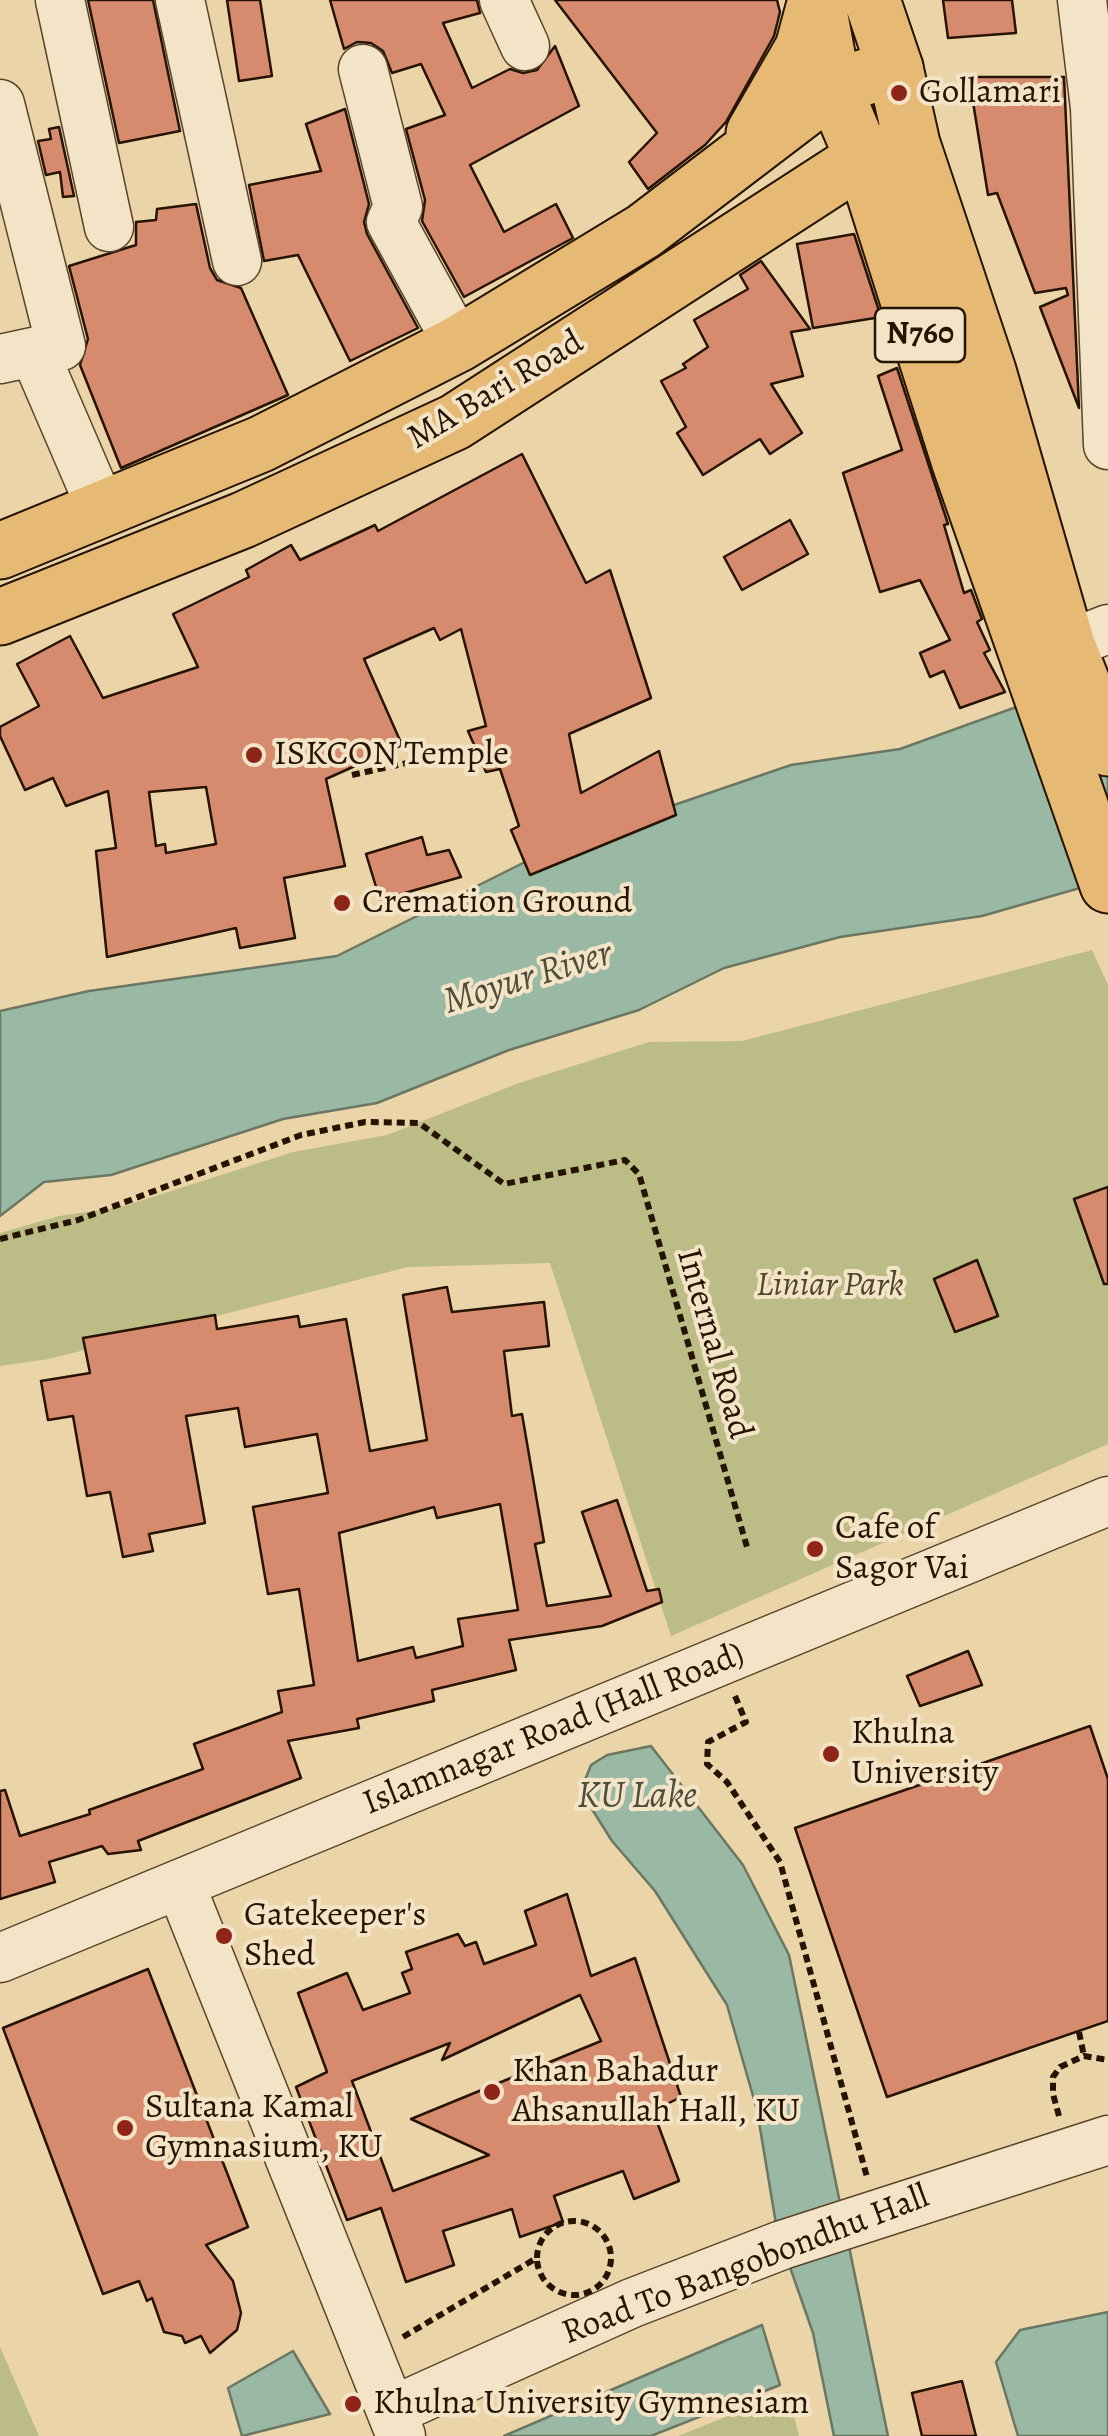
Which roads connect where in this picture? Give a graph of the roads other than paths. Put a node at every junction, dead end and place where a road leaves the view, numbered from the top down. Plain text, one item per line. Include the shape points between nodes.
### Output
1 (60, 0) edge
2 (180, 0) edge
3 (504, 0) edge
4 (817, 0) edge
5 (872, 0) edge
6 (1082, 0) edge
7 (525, 46) dead end
8 (895, 68) junction
9 (363, 69) dead end
10 (832, 87) junction
11 (0, 104) edge
12 (887, 151) junction
13 (732, 164) junction
14 (109, 227) dead end
15 (236, 262) dead end
16 (458, 344) junction
17 (17, 355) edge
18 (1108, 446) edge
19 (102, 510) junction
20 (0, 551) edge
21 (0, 617) edge
22 (1069, 651) edge
23 (1108, 748) edge
24 (1108, 885) edge
25 (1108, 1501) edge
26 (180, 1884) junction
27 (0, 1958) edge
28 (1108, 2140) edge
29 (397, 2424) edge

1 - 14 street
2 - 15 street
3 - 7 street
4 - 10 main road, N760
4 - 13 main road via 803,48
5 - 8 main road, N760
6 - 18 street via 1095,108
8 - 10 main road, MA Bari Road
8 - 12 main road, N760
9 - 16 street via 398,207 391,222
10 - 12 main road, N760
10 - 13 main road, MA Bari Road
11 - 17 street via 61,346
12 - 21 main road, MA Bari Road via 456,422 244,520
12 - 22 main road, N760 via 988,371
13 - 16 main road, MA Bari Road via 644,231
16 - 19 main road, MA Bari Road via 261,444
17 - 19 street
19 - 20 main road, MA Bari Road
22 - 23 main road, N760
22 - 24 main road, N760
25 - 26 street, Islamnagar Road (Hall Road)
26 - 27 street, Islamnagar Road (Hall Road)
26 - 29 street
28 - 29 street, Road To Bangobondhu Hall via 860,2217 632,2303

